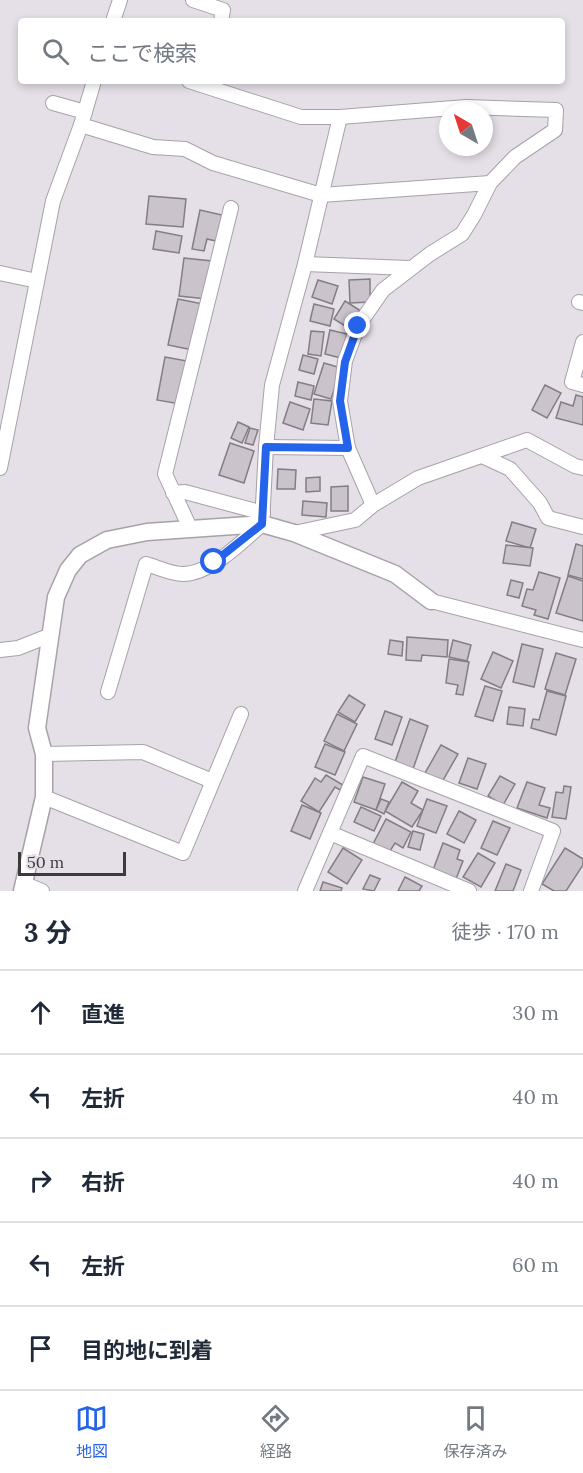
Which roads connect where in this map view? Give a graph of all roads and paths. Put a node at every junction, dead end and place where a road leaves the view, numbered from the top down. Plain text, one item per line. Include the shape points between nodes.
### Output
1 (120, 0) edge
2 (193, 0) edge
3 (215, 3) edge
4 (114, 18) edge
5 (222, 18) edge
6 (93, 84) edge
7 (211, 85) edge
8 (53, 103) dead end
9 (340, 117) junction
10 (83, 119) junction
11 (490, 183) junction
12 (321, 195) junction
13 (231, 208) dead end
14 (305, 264) junction
15 (409, 268) junction
16 (0, 273) edge
17 (37, 281) junction
18 (583, 342) edge
19 (583, 385) edge
20 (3, 441) edge
21 (266, 447) junction
22 (348, 448) junction
23 (482, 456) junction
24 (0, 468) edge
25 (583, 468) edge
26 (173, 493) junction
27 (373, 505) junction
28 (262, 518) junction
29 (583, 527) edge
30 (190, 528) junction
31 (294, 533) junction
32 (431, 601) joint
33 (51, 635) junction
34 (583, 640) edge
35 (0, 650) edge
36 (108, 692) dead end
37 (241, 714) dead end
38 (44, 754) junction
39 (212, 781) junction
40 (44, 797) junction
41 (330, 833) junction
42 (22, 887) edge
43 (42, 891) edge
44 (305, 891) edge
45 (469, 891) edge
46 (531, 891) edge

1 - 4 street
2 - 3 street
3 - 5 street via 223,10
6 - 10 street
7 - 9 street via 301,117
8 - 10 street
9 - 11 street via 466,107 556,110 555,130 515,157
9 - 12 street
10 - 12 street via 153,147 185,149 213,163
10 - 17 street via 53,201
11 - 12 street
11 - 15 street via 462,234
12 - 14 street
13 - 26 street via 165,474
14 - 15 street
14 - 21 street via 273,385
15 - 22 street via 383,290 358,326 345,362 340,401
16 - 17 street
17 - 20 street
18 - 19 street via 572,382
20 - 24 street
21 - 22 street
21 - 28 street
22 - 27 street
23 - 25 street via 527,440
23 - 27 street via 418,478
23 - 29 street via 510,469 540,502 548,518
26 - 28 street via 185,492
26 - 30 street
27 - 31 street via 355,520
28 - 30 street
28 - 31 street
28 - 36 street via 214,562 194,573 180,574 146,564
30 - 33 street via 107,540 80,555 56,597
31 - 32 street via 395,574
32 - 34 street
33 - 35 street via 18,648
33 - 38 street via 37,728
37 - 39 street
38 - 39 street via 142,752
38 - 40 street
39 - 40 street via 183,853
40 - 42 street
41 - 44 street
41 - 45 street
41 - 46 street via 363,756 554,831
42 - 43 street

